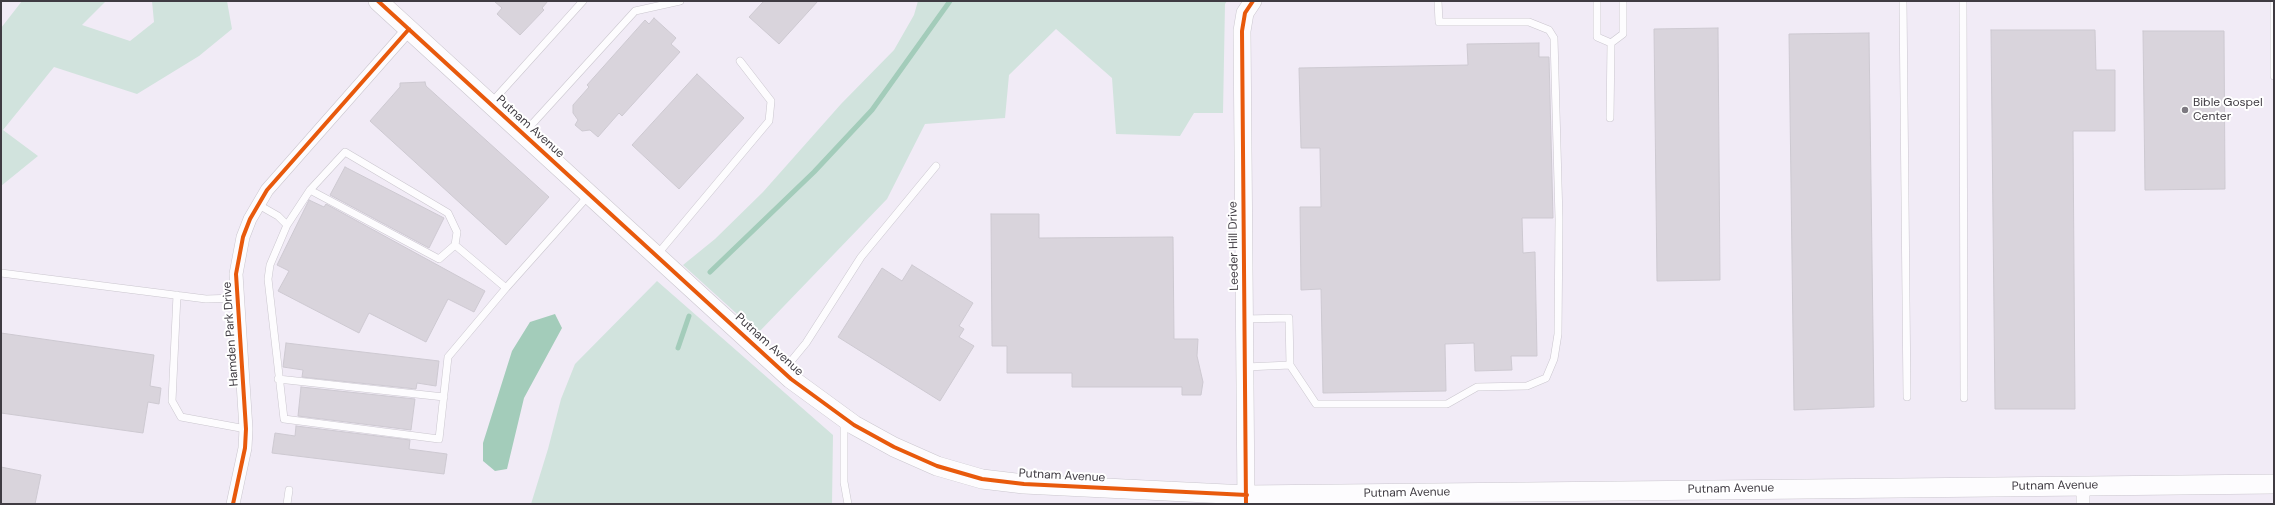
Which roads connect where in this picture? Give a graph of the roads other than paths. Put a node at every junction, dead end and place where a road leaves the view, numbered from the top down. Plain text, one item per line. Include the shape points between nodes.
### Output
1 (378, 1) edge
2 (583, 1) edge
3 (680, 1) edge
4 (1253, 1) edge
5 (1438, 1) edge
6 (1597, 1) edge
7 (1623, 1) edge
8 (1904, 1) edge
9 (1963, 1) edge
10 (2274, 1) edge
11 (409, 29) junction
12 (1611, 43) junction
13 (740, 61) dead end
14 (2274, 76) edge
15 (490, 104) junction
16 (1610, 118) dead end
17 (523, 135) junction
18 (936, 166) dead end
19 (310, 190) junction
20 (589, 195) junction
21 (257, 204) junction
22 (287, 225) junction
23 (455, 245) junction
24 (656, 256) junction
25 (1, 273) edge
26 (506, 288) junction
27 (177, 295) junction
28 (237, 298) junction
29 (1245, 319) junction
30 (1290, 365) junction
31 (1246, 368) junction
32 (783, 372) junction
33 (278, 379) junction
34 (444, 396) junction
35 (1907, 398) dead end
36 (1964, 398) dead end
37 (844, 418) junction
38 (246, 429) junction
39 (2274, 484) edge
40 (2083, 485) junction
41 (289, 490) dead end
42 (1246, 499) edge
43 (233, 504) edge
44 (287, 504) edge
45 (848, 504) edge
46 (2083, 504) edge

1 - 11 main road, Putnam Avenue
2 - 15 lane
3 - 17 lane via 635,11
4 - 29 street, Leeder Hill Drive via 1245,13 1242,31
5 - 30 lane via 1439,22 1529,22 1549,30 1554,38 1559,187 1558,334 1554,360 1546,378 1527,386 1477,387 1447,404 1316,404
6 - 12 lane via 1597,38
7 - 12 lane via 1623,34
8 - 35 lane
9 - 36 lane
10 - 14 lane
11 - 15 main road, Putnam Avenue
11 - 21 street, Hamden Park Drive via 276,178
12 - 16 lane
13 - 24 lane via 771,101 769,121
15 - 17 main road, Putnam Avenue
17 - 20 main road, Putnam Avenue
18 - 32 lane via 861,258 806,343
19 - 22 lane
19 - 23 lane via 439,259
19 - 23 lane via 345,152 448,214 457,232
20 - 24 main road, Putnam Avenue
20 - 26 lane
21 - 22 lane via 278,216
21 - 28 street, Hamden Park Drive via 243,237 239,255 236,274
22 - 33 lane via 274,251 268,279
23 - 26 lane
24 - 32 main road, Putnam Avenue
25 - 27 lane
26 - 34 lane via 448,357
27 - 28 lane via 206,299
27 - 38 lane via 172,401 181,417
28 - 38 street, Hamden Park Drive
29 - 30 lane via 1289,318
29 - 31 street, Leeder Hill Drive
30 - 31 lane
31 - 42 street, Leeder Hill Drive
32 - 37 main road, Putnam Avenue
33 - 34 lane
33 - 34 lane via 284,419 439,439
37 - 42 main road, Putnam Avenue via 894,447 938,466 982,479
37 - 45 lane via 844,482
38 - 43 street, Hamden Park Drive via 245,448
39 - 40 main road, Putnam Avenue
40 - 42 main road, Putnam Avenue
40 - 46 street
41 - 44 lane

